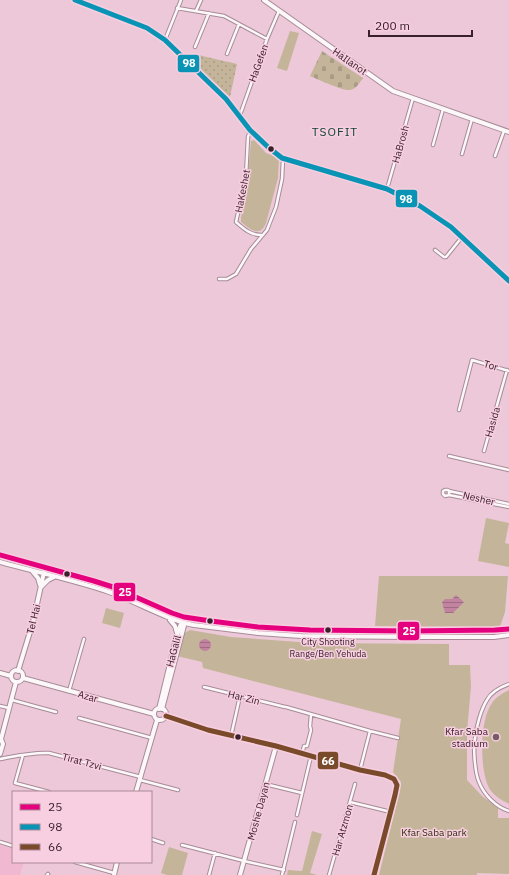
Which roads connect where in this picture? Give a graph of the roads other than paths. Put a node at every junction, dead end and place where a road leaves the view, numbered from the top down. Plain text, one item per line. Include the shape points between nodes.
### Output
1 (75, 0) edge
2 (181, 0) edge
3 (201, 0) edge
4 (264, 0) edge
5 (80, 1) edge
6 (178, 8) junction
7 (196, 11) junction
8 (279, 11) junction
9 (209, 13) junction
10 (239, 24) junction
11 (267, 39) junction
12 (165, 40) junction
13 (196, 47) dead end
14 (227, 54) dead end
15 (413, 98) junction
16 (443, 109) junction
17 (239, 116) junction
18 (472, 119) junction
19 (250, 130) junction
20 (504, 130) junction
21 (509, 132) edge
22 (432, 145) dead end
23 (462, 154) dead end
24 (495, 156) dead end
25 (284, 159) junction
26 (386, 189) junction
27 (261, 235) junction
28 (462, 237) junction
29 (435, 250) dead end
30 (219, 279) dead end
31 (509, 281) edge
32 (508, 370) edge
33 (459, 410) dead end
34 (484, 451) dead end
35 (449, 456) dead end
36 (509, 470) edge
37 (449, 493) dead end
38 (509, 506) edge
39 (0, 555) edge
40 (0, 562) edge
41 (44, 567) junction
42 (30, 571) junction
43 (43, 574) junction
44 (55, 577) junction
45 (40, 587) junction
46 (184, 617) junction
47 (168, 618) junction
48 (183, 623) junction
49 (194, 625) junction
50 (509, 629) edge
51 (182, 633) junction
52 (177, 635) junction
53 (509, 635) edge
54 (84, 638) dead end
55 (18, 671) junction
56 (0, 673) edge
57 (11, 676) junction
58 (23, 678) junction
59 (16, 682) junction
60 (509, 684) edge
61 (204, 687) dead end
62 (69, 691) junction
63 (240, 696) junction
64 (12, 700) junction
65 (0, 706) edge
66 (10, 709) junction
67 (160, 709) junction
68 (56, 712) dead end
69 (154, 714) junction
70 (311, 715) junction
71 (166, 716) junction
72 (79, 718) dead end
73 (157, 720) junction
74 (370, 731) junction
75 (231, 736) junction
76 (152, 738) junction
77 (398, 738) dead end
78 (1, 739) edge
79 (276, 746) junction
80 (0, 754) edge
81 (23, 754) junction
82 (302, 754) junction
83 (311, 756) junction
84 (0, 759) edge
85 (360, 770) junction
86 (140, 778) junction
87 (265, 784) junction
88 (355, 784) dead end
89 (178, 790) dead end
90 (45, 791) edge
91 (136, 791) edge
92 (302, 792) junction
93 (350, 802) junction
94 (509, 811) edge
95 (391, 812) junction
96 (297, 815) dead end
97 (295, 822) dead end
98 (152, 839) edge
99 (0, 842) edge
100 (163, 843) dead end
101 (182, 845) dead end
102 (12, 846) edge
103 (215, 853) junction
104 (244, 861) junction
105 (77, 863) edge
106 (117, 863) edge
107 (284, 870) junction
108 (114, 874) edge
109 (209, 875) edge
110 (240, 875) edge
111 (282, 875) edge
112 (329, 875) edge
113 (374, 875) edge

1 - 5 street
2 - 6 street
3 - 7 street
4 - 8 street, HaIlanot
5 - 12 street via 147,28
6 - 7 street
6 - 12 street
7 - 9 street
8 - 11 street, HaGefen
8 - 15 street, HaIlanot via 393,91
9 - 10 street via 224,16
9 - 13 street
10 - 11 street
10 - 14 street
11 - 17 street, HaGefen
12 - 17 street via 226,99
15 - 16 street, HaIlanot
15 - 26 street, HaBrosh
16 - 18 street, HaIlanot
16 - 22 street
17 - 19 street
18 - 20 street, HaIlanot
18 - 23 street
19 - 25 street
19 - 27 street, HaKeshet via 246,176 236,222 247,231
20 - 21 street, HaIlanot
20 - 24 street
25 - 26 street
25 - 27 street via 276,207 267,230
26 - 28 street via 420,206
27 - 30 street via 236,274 227,279
28 - 29 street via 446,257
28 - 31 street
32 - 33 street, Tor via 472,360
32 - 34 street, Hasida
35 - 36 street
37 - 38 street, Nesher
39 - 41 street
40 - 42 street
41 - 43 street, Tel Hai
41 - 46 street via 94,580
42 - 43 street
42 - 45 street via 38,578
43 - 44 street
43 - 45 street, Tel Hai
44 - 45 street
44 - 47 street via 110,592
45 - 55 street, Tel Hai
46 - 48 street, HaGalil
46 - 50 street via 258,627 306,630
47 - 48 street
47 - 52 street via 174,623
48 - 49 street
48 - 51 street, HaGalil
48 - 52 street, HaGalil
49 - 51 street
49 - 53 street via 301,636
51 - 67 street, HaGalil
52 - 67 street, HaGalil
54 - 62 street
55 - 57 street via 14,671
55 - 58 street via 23,674
56 - 57 street
57 - 59 street
58 - 59 street
58 - 62 street, Azar
59 - 64 street
60 - 94 street via 495,691 487,699 475,739 478,781 484,793
61 - 63 street, Har Zin
62 - 69 street, Azar
63 - 70 street, Har Zin
63 - 75 street
64 - 66 street
64 - 68 street
65 - 66 street
66 - 78 street
67 - 69 street
67 - 71 street via 166,712
69 - 73 street
70 - 74 street, Har Zin
70 - 82 street via 311,730
71 - 73 street via 162,720
71 - 75 street
72 - 76 street
73 - 76 street
74 - 77 street, Har Zin
74 - 85 street
75 - 79 street
76 - 86 street
78 - 80 street via 3,744
79 - 82 street
79 - 87 street, Moshe Dayan
81 - 84 street, Tirat Tzvi
81 - 86 street, Tirat Tzvi via 49,753
81 - 90 street via 15,783
82 - 83 street
83 - 85 street
83 - 92 street
85 - 95 street via 394,779 397,785
86 - 89 street, Tirat Tzvi
86 - 91 street
87 - 92 street
87 - 104 street, Moshe Dayan
88 - 93 street, Har Atzmon
92 - 96 street
93 - 95 street
93 - 112 street, Har Atzmon
95 - 113 street
97 - 107 street
98 - 100 street
99 - 102 street
101 - 103 street
103 - 104 street
103 - 109 street
104 - 107 street
104 - 110 street, Moshe Dayan
105 - 108 street
106 - 108 street
107 - 111 street

